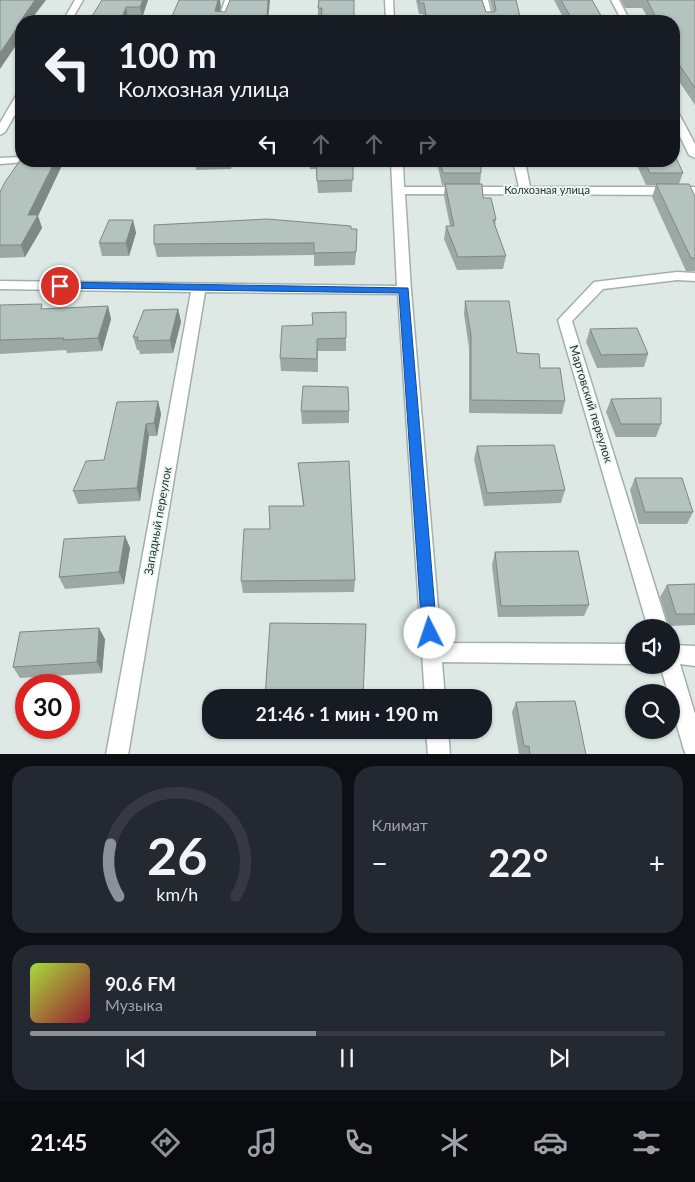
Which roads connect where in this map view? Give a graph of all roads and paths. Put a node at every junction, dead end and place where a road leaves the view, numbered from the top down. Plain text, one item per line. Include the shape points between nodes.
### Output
1 (80, 0) edge
2 (229, 0) edge
3 (389, 0) edge
4 (484, 0) edge
5 (615, 0) edge
6 (71, 15) edge
7 (224, 15) edge
8 (390, 15) edge
9 (488, 15) edge
10 (623, 15) edge
11 (15, 106) edge
12 (680, 126) edge
13 (0, 132) edge
14 (695, 155) edge
15 (0, 160) edge
16 (15, 160) edge
17 (397, 167) edge
18 (520, 167) edge
19 (398, 190) junction
20 (525, 190) junction
21 (695, 191) edge
22 (695, 277) edge
23 (0, 285) edge
24 (199, 287) junction
25 (404, 290) junction
26 (655, 619) edge
27 (431, 652) junction
28 (625, 654) edge
29 (680, 655) edge
30 (695, 656) edge
31 (673, 674) edge
32 (434, 689) edge
33 (438, 739) edge
34 (695, 750) edge
35 (117, 754) edge
36 (439, 754) edge

1 - 6 street
2 - 7 street
3 - 8 street
4 - 9 street
5 - 10 street
11 - 13 street
12 - 14 street
15 - 16 street
17 - 19 street
18 - 20 street
19 - 20 street, Колхозная улица
19 - 25 street
20 - 21 street, Колхозная улица
22 - 26 street, Мартовский переулок via 599,285 566,320
23 - 24 street
24 - 25 street
24 - 35 street, Западный переулок
25 - 27 street
27 - 28 street
27 - 32 street
29 - 30 street
31 - 34 street
33 - 36 street

